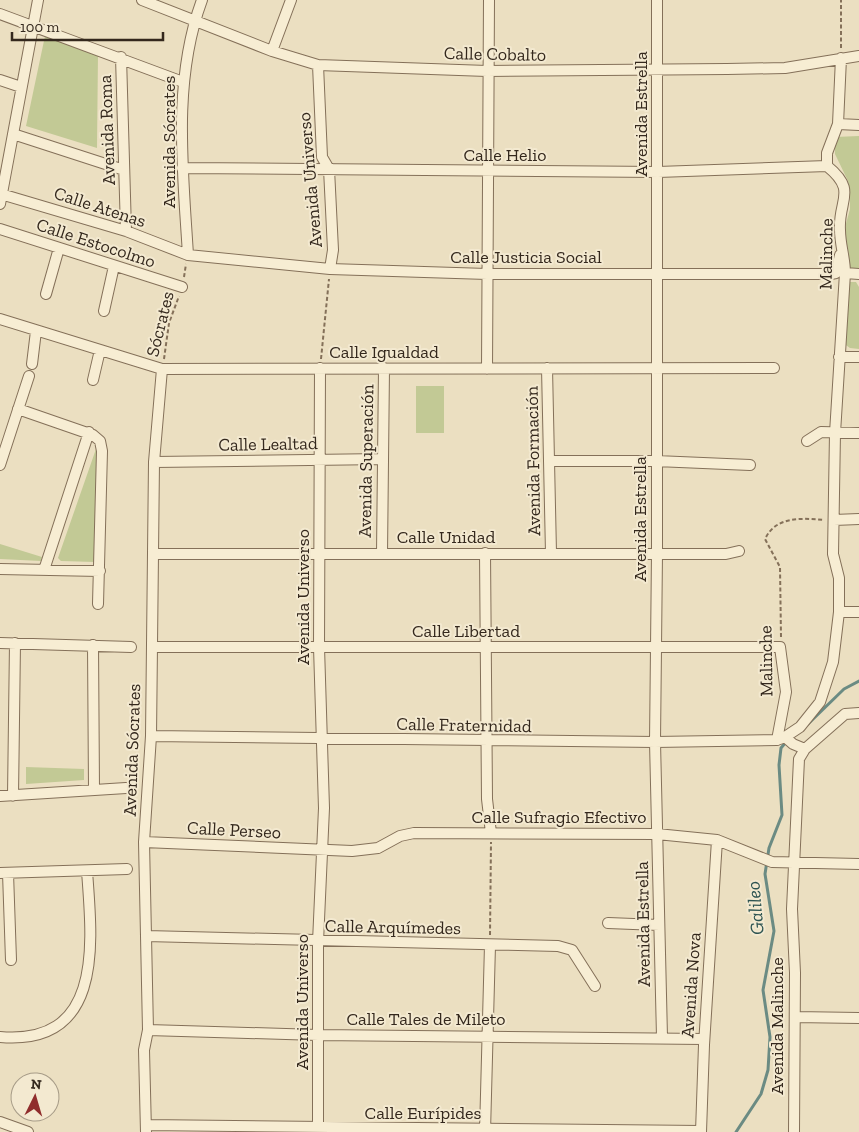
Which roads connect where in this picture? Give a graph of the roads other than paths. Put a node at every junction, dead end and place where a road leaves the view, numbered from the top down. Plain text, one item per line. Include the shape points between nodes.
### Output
1 (38, 0) edge
2 (142, 0) edge
3 (202, 0) edge
4 (291, 0) edge
5 (489, 0) edge
6 (657, 0) edge
7 (0, 14) edge
8 (194, 20) junction
9 (33, 26) junction
10 (272, 51) junction
11 (859, 56) edge
12 (121, 58) junction
13 (841, 58) junction
14 (318, 65) junction
15 (487, 70) junction
16 (658, 70) junction
17 (0, 80) edge
18 (183, 82) junction
19 (22, 87) junction
20 (838, 124) junction
21 (859, 125) edge
22 (13, 134) junction
23 (827, 166) junction
24 (182, 168) junction
25 (329, 169) junction
26 (124, 170) junction
27 (487, 172) junction
28 (658, 172) junction
29 (1, 199) edge
30 (0, 229) edge
31 (126, 231) junction
32 (843, 246) junction
33 (59, 248) junction
34 (188, 255) junction
35 (114, 266) junction
36 (330, 269) junction
37 (844, 273) junction
38 (486, 274) junction
39 (657, 274) junction
40 (859, 274) edge
41 (182, 287) road end
42 (46, 294) dead end
43 (104, 311) dead end
44 (0, 319) edge
45 (36, 331) junction
46 (100, 350) junction
47 (859, 356) edge
48 (839, 357) junction
49 (32, 364) dead end
50 (320, 368) junction
51 (384, 368) junction
52 (487, 368) junction
53 (548, 368) junction
54 (656, 368) junction
55 (774, 368) dead end
56 (162, 369) junction
57 (29, 376) dead end
58 (93, 380) dead end
59 (18, 409) junction
60 (89, 432) junction
61 (835, 433) junction
62 (859, 433) edge
63 (807, 441) dead end
64 (383, 459) junction
65 (319, 460) junction
66 (549, 461) junction
67 (656, 461) junction
68 (154, 462) junction
69 (0, 465) edge
70 (750, 465) dead end
71 (859, 519) edge
72 (834, 520) junction
73 (739, 551) dead end
74 (657, 552) junction
75 (485, 553) junction
76 (551, 553) junction
77 (154, 554) junction
78 (319, 554) junction
79 (382, 554) junction
80 (0, 569) edge
81 (44, 570) junction
82 (100, 572) junction
83 (98, 604) dead end
84 (839, 612) junction
85 (859, 612) edge
86 (0, 643) edge
87 (15, 643) junction
88 (93, 645) junction
89 (132, 647) dead end
90 (152, 647) junction
91 (319, 647) junction
92 (484, 647) junction
93 (656, 647) junction
94 (780, 647) joint
95 (859, 713) edge
96 (151, 736) junction
97 (781, 738) junction
98 (321, 739) junction
99 (486, 742) junction
100 (655, 742) junction
101 (805, 749) junction
102 (126, 788) dead end
103 (94, 789) junction
104 (0, 796) edge
105 (13, 796) junction
106 (491, 833) junction
107 (657, 834) junction
108 (717, 840) junction
109 (144, 842) junction
110 (323, 850) junction
111 (794, 862) junction
112 (859, 864) edge
113 (127, 869) dead end
114 (87, 871) junction
115 (4, 873) edge
116 (608, 923) dead end
117 (659, 925) junction
118 (146, 936) junction
119 (318, 942) junction
120 (490, 945) junction
121 (11, 960) dead end
122 (595, 986) dead end
123 (795, 1017) junction
124 (859, 1018) edge
125 (148, 1030) junction
126 (318, 1035) junction
127 (487, 1036) junction
128 (0, 1037) edge
129 (662, 1037) junction
130 (704, 1039) junction
131 (0, 1122) edge
132 (146, 1128) edge
133 (318, 1130) edge
134 (485, 1131) edge
135 (28, 1132) edge
136 (701, 1132) edge
137 (794, 1132) edge

1 - 9 street
2 - 8 street, Calle Cobalto
3 - 8 street, Avenida Sócrates
4 - 10 street
5 - 15 street
6 - 16 street, Avenida Estrella
7 - 9 street
8 - 10 street, Calle Cobalto
8 - 18 street, Avenida Sócrates
9 - 12 street
9 - 19 street
10 - 14 street, Calle Cobalto
11 - 13 street, Calle Cobalto
12 - 18 street
12 - 26 street, Avenida Roma
13 - 16 street, Calle Cobalto via 785,68
13 - 20 street
14 - 15 street, Calle Cobalto
14 - 25 street, Avenida Universo via 322,157
15 - 16 street, Calle Cobalto
15 - 27 street
16 - 28 street, Avenida Estrella
17 - 19 street
18 - 24 street, Avenida Sócrates
19 - 22 street
20 - 21 street
20 - 23 street
22 - 26 street
22 - 29 street
23 - 28 street, Calle Helio
23 - 32 street, Malinche via 840,178 846,191 840,224
24 - 25 street, Calle Helio
24 - 34 street, Avenida Sócrates
25 - 27 street, Calle Helio
25 - 36 street, Avenida Universo via 333,250
26 - 31 street, Avenida Roma
27 - 28 street, Calle Helio
27 - 38 street
28 - 39 street, Avenida Estrella
29 - 31 street, Calle Atenas
30 - 33 street, Calle Estocolmo
31 - 34 street, Calle Atenas
32 - 37 street, Malinche
32 - 39 street, Calle Justicia Social via 836,273 831,274
33 - 35 street, Calle Estocolmo
33 - 42 street
34 - 36 street, Calle Justicia Social
35 - 41 street, Calle Estocolmo
35 - 43 street
36 - 38 street, Calle Justicia Social
37 - 40 street
37 - 48 street, Malinche
38 - 39 street, Calle Justicia Social
38 - 52 street
39 - 54 street, Avenida Estrella
44 - 45 street, Calle Igualdad
45 - 46 street, Calle Igualdad
45 - 49 street
46 - 56 street, Calle Igualdad
46 - 58 street
47 - 48 street
48 - 61 street, Malinche
50 - 51 street, Calle Igualdad
50 - 56 street, Calle Igualdad
50 - 65 street, Avenida Universo
51 - 52 street, Calle Igualdad
51 - 64 street, Avenida Superación
52 - 53 street, Calle Igualdad
53 - 54 street, Calle Igualdad
53 - 66 street, Avenida Formación
54 - 55 street, Calle Igualdad
54 - 67 street, Avenida Estrella
56 - 68 street, Avenida Sócrates
57 - 59 street
59 - 60 street
59 - 69 street
60 - 81 street
60 - 82 street via 100,441 102,451
61 - 62 street
61 - 63 street via 821,432
61 - 72 street, Malinche
64 - 65 street, Calle Lealtad
64 - 79 street, Avenida Superación
65 - 68 street, Calle Lealtad
65 - 78 street, Avenida Universo
66 - 67 street
66 - 76 street, Avenida Formación
67 - 70 street
67 - 74 street, Avenida Estrella
68 - 77 street, Avenida Sócrates
71 - 72 street
72 - 84 street, Malinche via 833,554 839,578
73 - 74 street, Calle Unidad via 726,554
74 - 76 street, Calle Unidad
74 - 93 street, Avenida Estrella
75 - 76 street, Calle Unidad
75 - 79 street, Calle Unidad
75 - 92 street
77 - 78 street, Calle Unidad
77 - 90 street, Avenida Sócrates
78 - 79 street, Calle Unidad
78 - 91 street, Avenida Universo
80 - 81 street
81 - 82 street
82 - 83 street
84 - 85 street
84 - 97 street, Malinche via 833,662 820,702 800,727
86 - 87 street
87 - 88 street
87 - 105 street
88 - 89 street
88 - 103 street
90 - 91 street, Calle Libertad
90 - 96 street, Avenida Sócrates
91 - 92 street, Calle Libertad
91 - 98 street, Avenida Universo
92 - 93 street, Calle Libertad
92 - 99 street
93 - 94 street, Calle Libertad
93 - 100 street, Avenida Estrella
94 - 97 street, Malinche via 786,692
95 - 101 street via 845,714
96 - 98 street, Calle Fraternidad
96 - 109 street, Avenida Sócrates
97 - 100 street, Calle Fraternidad
97 - 101 street
98 - 99 street, Calle Fraternidad
98 - 110 street, Avenida Universo
99 - 100 street, Calle Fraternidad
99 - 106 street
100 - 107 street, Avenida Estrella
101 - 111 street, Avenida Malinche via 800,759
102 - 103 street
103 - 105 street
104 - 105 street
106 - 107 street, Calle Sufragio Efectivo
106 - 110 street, Calle Sufragio Efectivo via 414,833 369,850
107 - 108 street, Calle Sufragio Efectivo
107 - 117 street, Avenida Estrella
108 - 111 street, Calle Sufragio Efectivo via 767,861
108 - 130 street, Avenida Nova
109 - 110 street, Calle Perseo
109 - 118 street, Avenida Sócrates
110 - 119 street, Avenida Universo
111 - 112 street, Calle Sufragio Efectivo
111 - 123 street, Avenida Malinche
113 - 114 street
114 - 115 street
114 - 128 street via 91,953 86,984 79,1000 64,1020 39,1034
115 - 121 street
116 - 117 street
117 - 129 street, Avenida Estrella
118 - 119 street, Calle Arquímedes
118 - 125 street, Avenida Sócrates
119 - 120 street, Calle Arquímedes
119 - 126 street, Avenida Universo
120 - 122 street, Calle Arquímedes via 566,947 576,956
120 - 127 street
123 - 124 street
123 - 137 street, Avenida Malinche
125 - 126 street, Calle Tales de Mileto
125 - 132 street, Avenida Sócrates via 144,1050
126 - 127 street, Calle Tales de Mileto
126 - 133 street, Avenida Universo
127 - 129 street, Calle Tales de Mileto
127 - 134 street
129 - 130 street, Calle Tales de Mileto
130 - 136 street, Avenida Nova
131 - 135 street
132 - 133 street, Calle Eurípides
133 - 134 street, Calle Eurípides
134 - 136 street, Calle Eurípides

